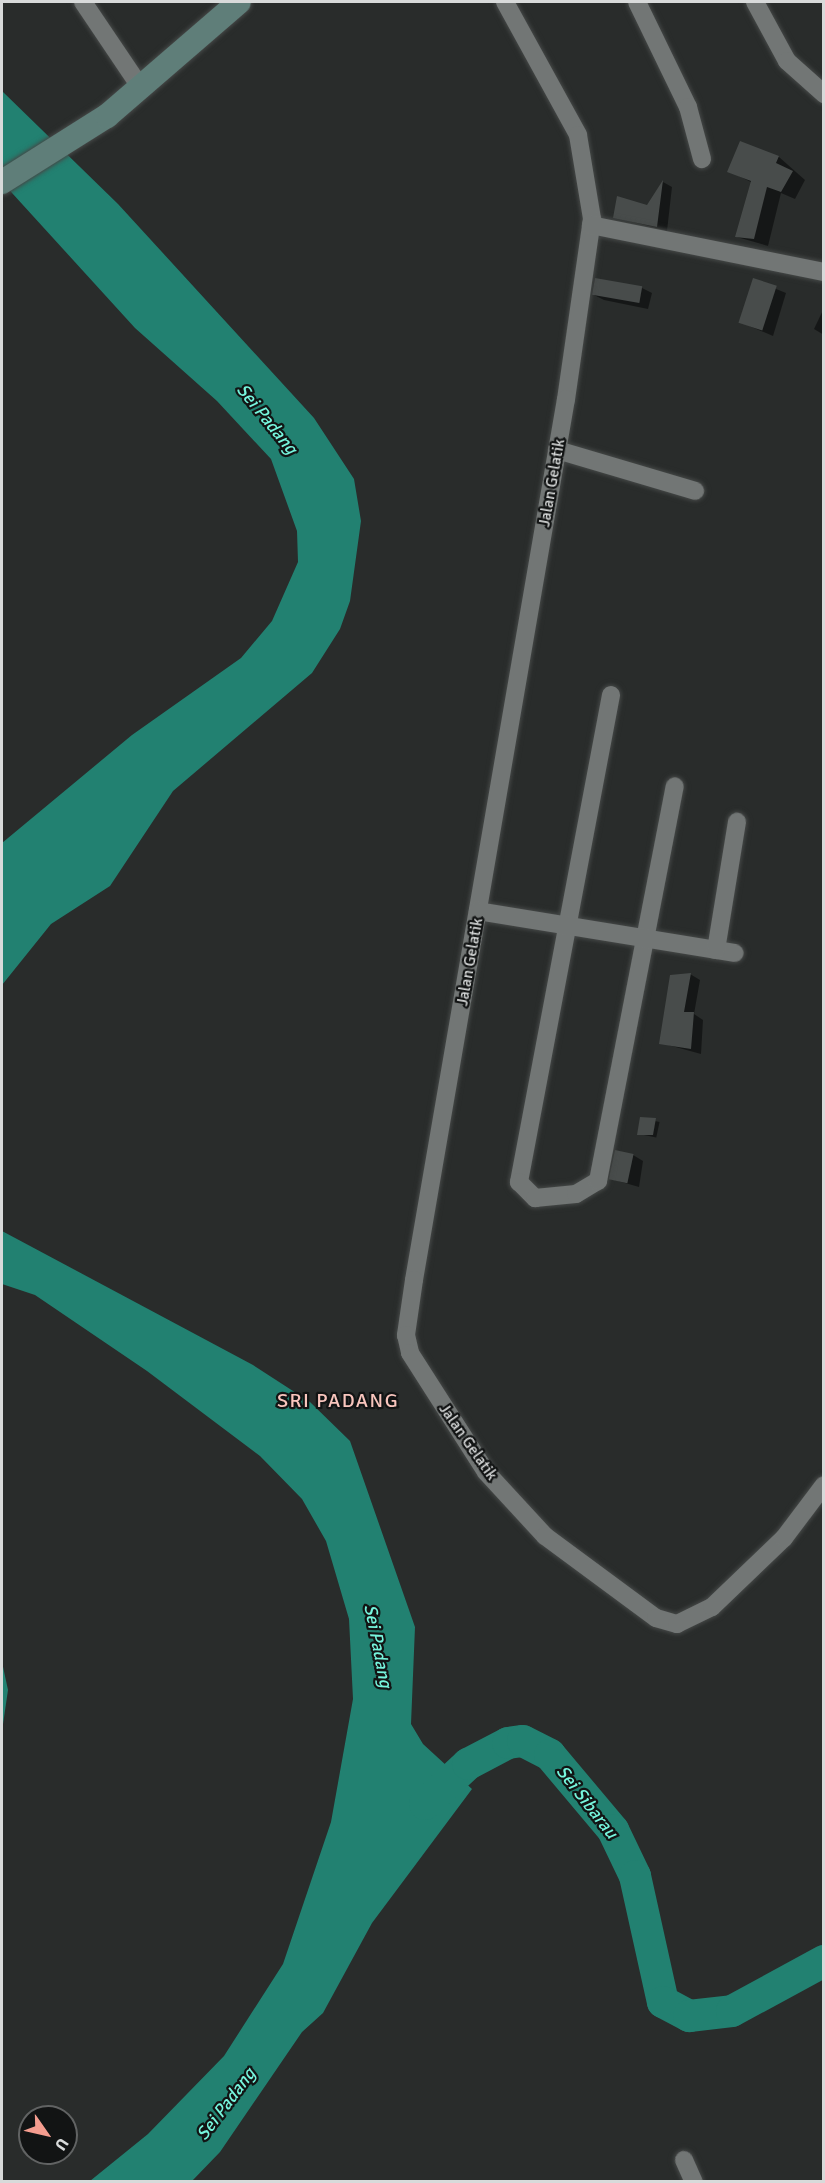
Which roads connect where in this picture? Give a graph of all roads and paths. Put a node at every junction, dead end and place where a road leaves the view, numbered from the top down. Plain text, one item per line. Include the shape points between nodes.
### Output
1 (84, 2) edge
2 (239, 2) edge
3 (505, 2) edge
4 (637, 2) edge
5 (755, 2) edge
6 (139, 85) junction
7 (824, 94) edge
8 (702, 159) dead end
9 (2, 183) edge
10 (591, 225) junction
11 (824, 272) edge
12 (557, 450) junction
13 (695, 491) dead end
14 (611, 695) dead end
15 (675, 786) dead end
16 (737, 822) dead end
17 (478, 911) junction
18 (570, 926) junction
19 (644, 938) junction
20 (716, 950) junction
21 (735, 953) dead end
22 (824, 1485) edge
23 (684, 2160) dead end
24 (694, 2181) edge

1 - 6 street
2 - 6 main road
3 - 10 street, Jalan Gelatik via 578,135 588,171
4 - 8 street via 688,106
5 - 7 street via 787,61
6 - 9 main road via 107,116
10 - 11 street
10 - 12 street, Jalan Gelatik
12 - 13 street
12 - 17 street, Jalan Gelatik
14 - 18 street
15 - 19 street
16 - 20 street
17 - 18 street
17 - 22 street, Jalan Gelatik via 406,1335 425,1381 486,1472 545,1536 627,1599 656,1618 677,1624 712,1607 784,1538
18 - 19 street
18 - 19 street via 519,1182 535,1198 576,1194 598,1181
19 - 20 street
20 - 21 street
23 - 24 street

